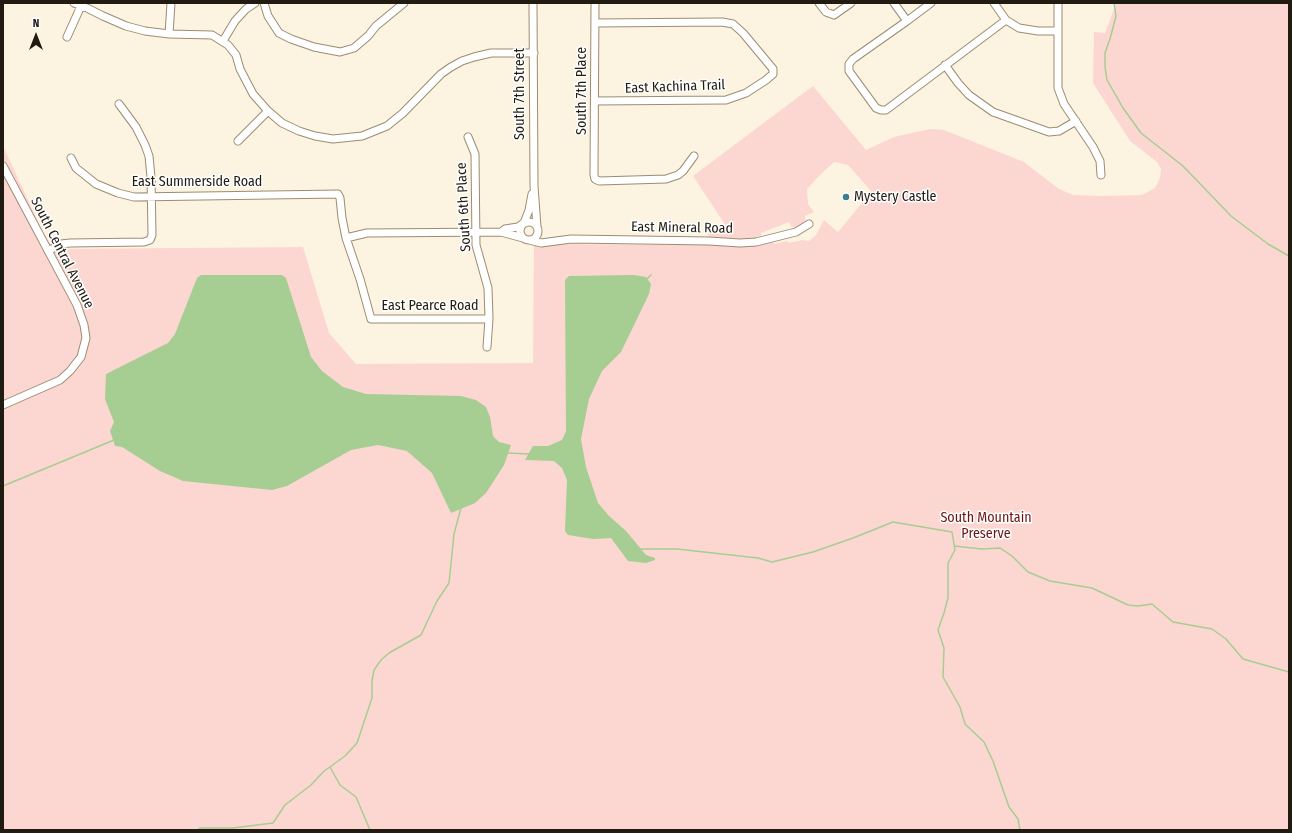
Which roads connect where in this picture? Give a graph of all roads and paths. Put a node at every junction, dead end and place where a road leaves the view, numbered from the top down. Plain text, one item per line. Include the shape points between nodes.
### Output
1 (171, 3) edge
2 (255, 3) edge
3 (264, 3) edge
4 (404, 3) edge
5 (533, 3) edge
6 (595, 3) edge
7 (819, 3) edge
8 (851, 3) edge
9 (894, 3) edge
10 (931, 3) edge
11 (994, 3) edge
12 (1058, 3) edge
13 (82, 5) edge
14 (1006, 20) junction
15 (907, 21) junction
16 (595, 23) junction
17 (1058, 31) junction
18 (169, 34) junction
19 (67, 37) dead end
20 (223, 41) junction
21 (534, 53) junction
22 (945, 65) junction
23 (595, 101) junction
24 (119, 104) dead end
25 (268, 110) junction
26 (1076, 121) junction
27 (468, 137) dead end
28 (238, 141) dead end
29 (694, 156) dead end
30 (71, 158) dead end
31 (3, 166) edge
32 (1101, 175) dead end
33 (534, 186) junction
34 (151, 197) junction
35 (523, 224) junction
36 (809, 224) dead end
37 (537, 230) junction
38 (475, 232) junction
39 (501, 232) junction
40 (346, 238) junction
41 (526, 239) junction
42 (551, 241) junction
43 (48, 251) junction
44 (489, 319) junction
45 (487, 347) dead end
46 (3, 405) edge

1 - 18 street
2 - 20 street via 235,21
3 - 4 street via 268,16 279,33 314,47 340,52 354,48
5 - 21 street, South 7th Street
6 - 16 street, South 7th Place
7 - 8 street via 831,15
9 - 15 street
10 - 15 street
11 - 14 street
12 - 17 street
13 - 18 street via 126,26
13 - 19 street
14 - 17 street via 1019,28
14 - 22 street
15 - 22 street via 849,64 849,71 876,108 886,110
16 - 23 street, South 7th Place
16 - 23 street, East Kachina Trail via 733,24 748,39 772,69 773,74 746,93 726,100
17 - 26 street via 1058,88 1064,104
18 - 20 street via 212,35
20 - 25 street via 236,55 250,88
21 - 25 street via 491,53 451,67 396,120 362,136 315,136 282,123
21 - 33 street, South 7th Street
22 - 26 street via 969,95 993,112 1049,132 1059,131
23 - 29 street, South 7th Place via 595,179 666,179 683,171
24 - 34 street via 136,127 145,145 151,168
25 - 28 street
26 - 32 street via 1100,161
27 - 38 street, South 6th Place via 475,154
30 - 34 street, East Summerside Road via 76,168 96,184 134,197
31 - 43 street, South Central Avenue
33 - 35 street, South 7th Street
33 - 37 street, South 7th Street
34 - 40 street, East Summerside Road via 338,194
34 - 43 street via 150,240 70,243 61,244
35 - 37 street via 531,222
35 - 39 street, East Mineral Road
35 - 41 street, South 7th Street via 520,232
36 - 42 street, East Mineral Road via 796,232 756,242
37 - 41 street via 534,238
37 - 42 street, East Mineral Road
38 - 39 street, East Mineral Road
38 - 40 street, East Mineral Road via 367,233
38 - 44 street, South 6th Place via 488,288
39 - 41 street, East Mineral Road
40 - 44 street, East Pearce Road via 371,319
41 - 42 street, East Mineral Road via 541,243
43 - 46 street, South Central Avenue via 77,305 86,338 84,349 76,364 60,380
44 - 45 street, South 6th Place

